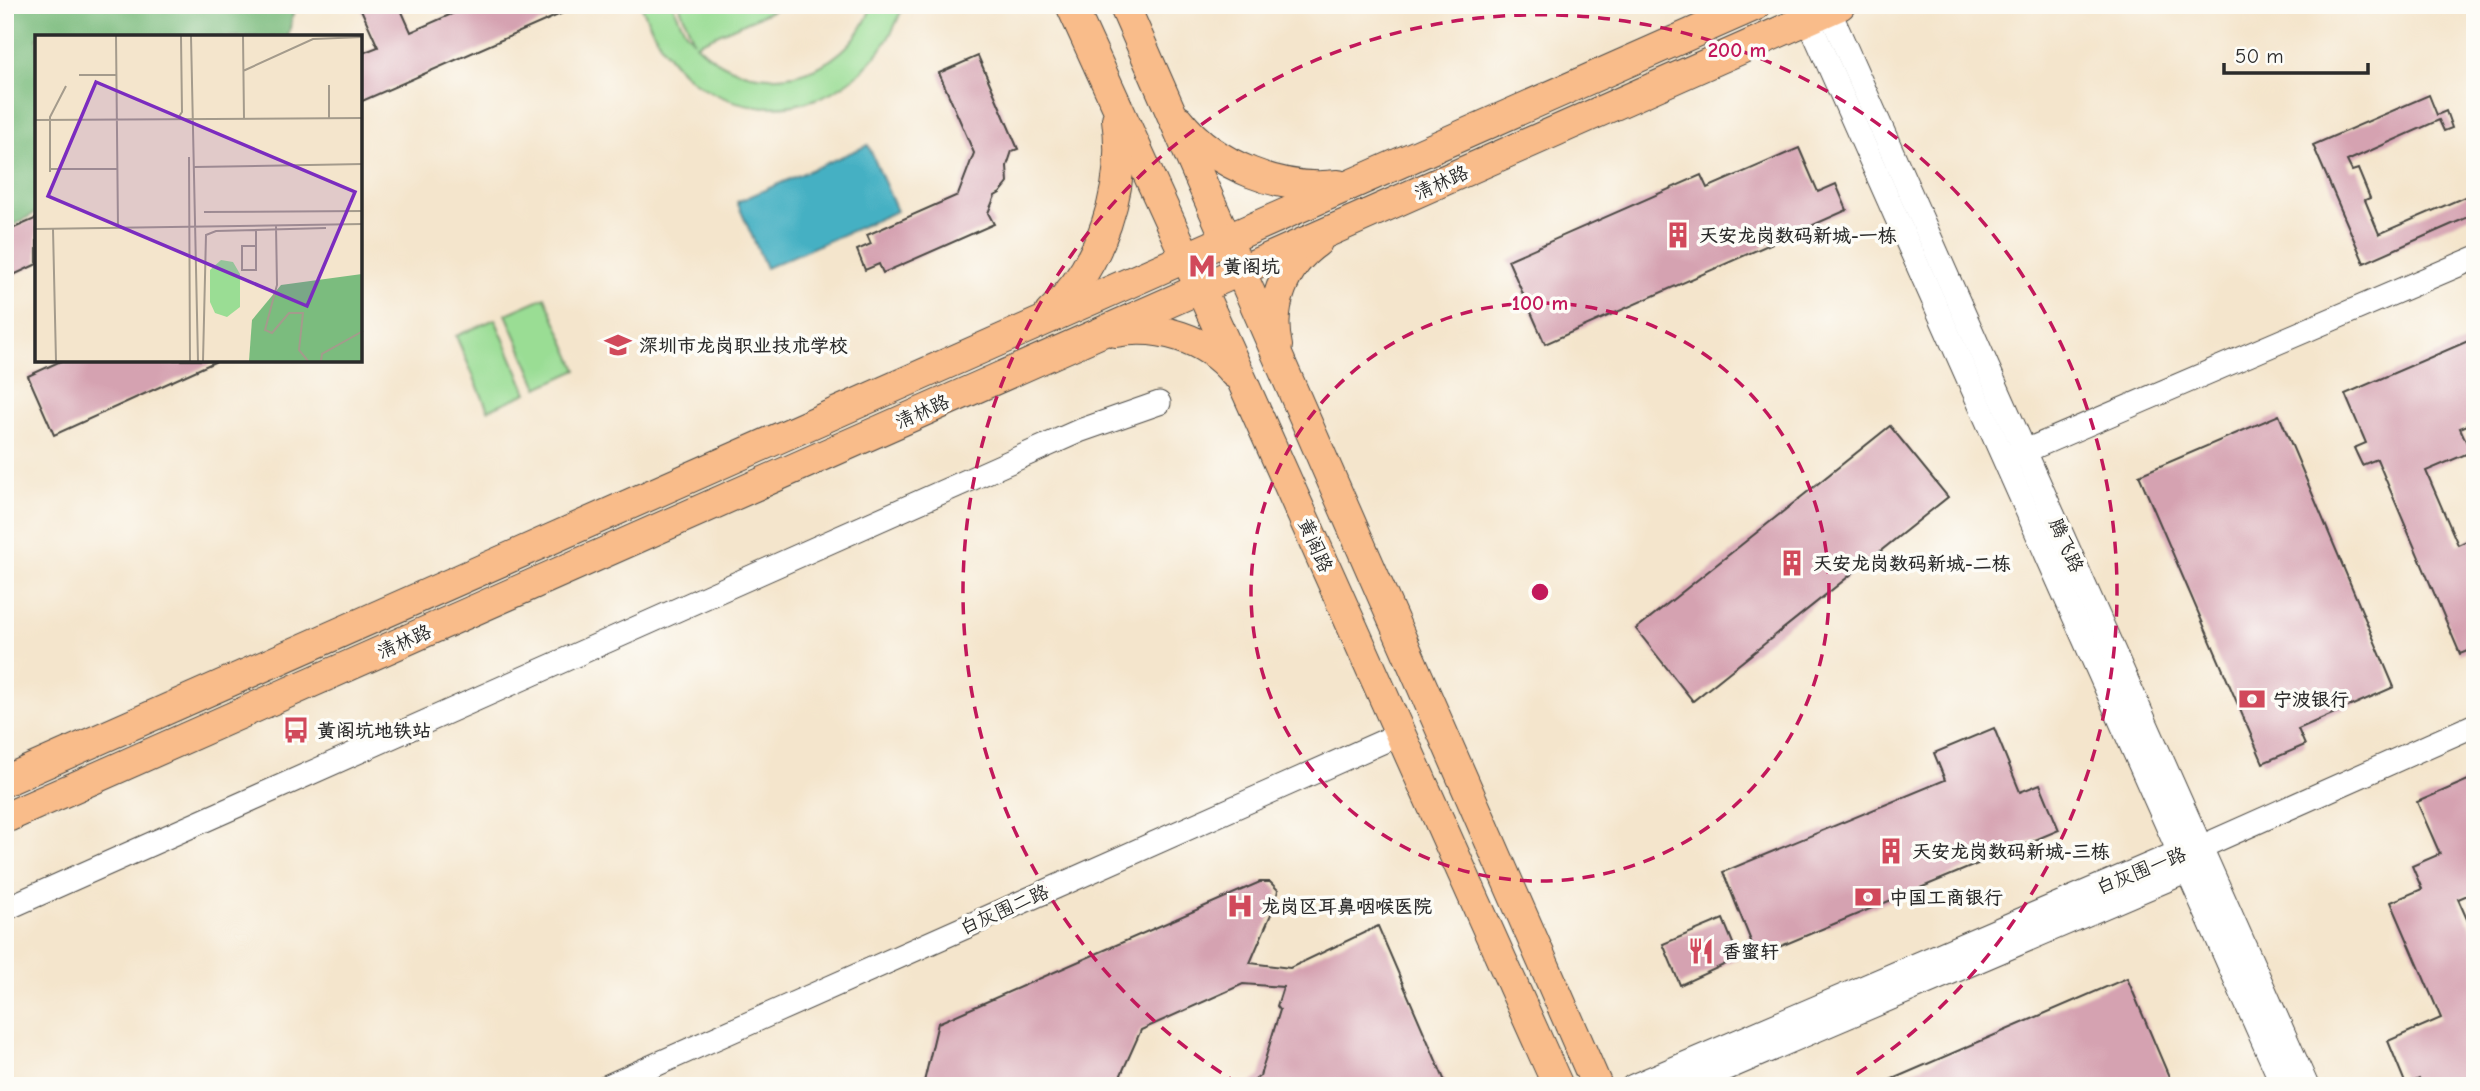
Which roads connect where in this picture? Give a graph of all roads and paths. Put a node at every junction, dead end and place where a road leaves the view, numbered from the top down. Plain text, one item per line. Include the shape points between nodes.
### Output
1 (1071, 5) edge
2 (1124, 5) edge
3 (1756, 5) edge
4 (1822, 9) edge
5 (1114, 100) junction
6 (1168, 106) junction
7 (1359, 181) junction
8 (1339, 227) junction
9 (1226, 240) junction
10 (1186, 257) junction
11 (2475, 258) edge
12 (1239, 271) junction
13 (1200, 288) junction
14 (1042, 321) junction
15 (1092, 337) junction
16 (1282, 370) junction
17 (1245, 387) junction
18 (890, 389) junction
19 (1159, 403) dead end
20 (904, 420) junction
21 (2015, 455) junction
22 (2475, 725) edge
23 (1400, 734) junction
24 (12, 778) edge
25 (32, 806) junction
26 (5, 818) edge
27 (2189, 857) junction
28 (5, 909) edge
29 (608, 1086) edge
30 (1558, 1086) edge
31 (1597, 1086) edge
32 (1633, 1086) edge
33 (1686, 1086) edge
34 (2283, 1086) edge
35 (2307, 1086) edge

1 - 5 main road, 黄阁路
2 - 6 main road, 黄阁路
3 - 7 main road, 清林路
4 - 8 main road, 清林路
4 - 21 street, 腾飞路
5 - 10 main road, 黄阁路
5 - 14 main road via 1119,167 1107,222 1083,273 1065,300
6 - 7 main road via 1205,147 1256,174 1309,186
6 - 9 main road, 黄阁路
7 - 9 main road, 清林路
8 - 12 main road, 清林路
8 - 16 main road via 1294,264 1280,287 1275,340
9 - 10 main road, 清林路
9 - 12 main road, 黄阁路
10 - 13 main road, 黄阁路
10 - 14 main road, 清林路
11 - 21 street
12 - 13 main road, 清林路
12 - 16 main road, 黄阁路
13 - 15 main road, 清林路
13 - 17 main road, 黄阁路
14 - 18 main road, 清林路
15 - 17 main road via 1124,331 1182,336 1228,366
15 - 20 main road, 清林路
16 - 31 main road, 黄阁路
17 - 23 main road, 黄阁路
18 - 20 main road
18 - 24 main road, 清林路
19 - 28 street via 1079,431
20 - 25 main road, 清林路
21 - 27 street, 腾飞路
22 - 27 street
23 - 29 street, 白灰围二路
23 - 30 main road, 黄阁路
24 - 25 street
25 - 26 main road, 清林路
27 - 32 street, 白灰围一路
27 - 33 street, 白灰围一路
27 - 34 street, 腾飞路
27 - 35 street, 腾飞路

